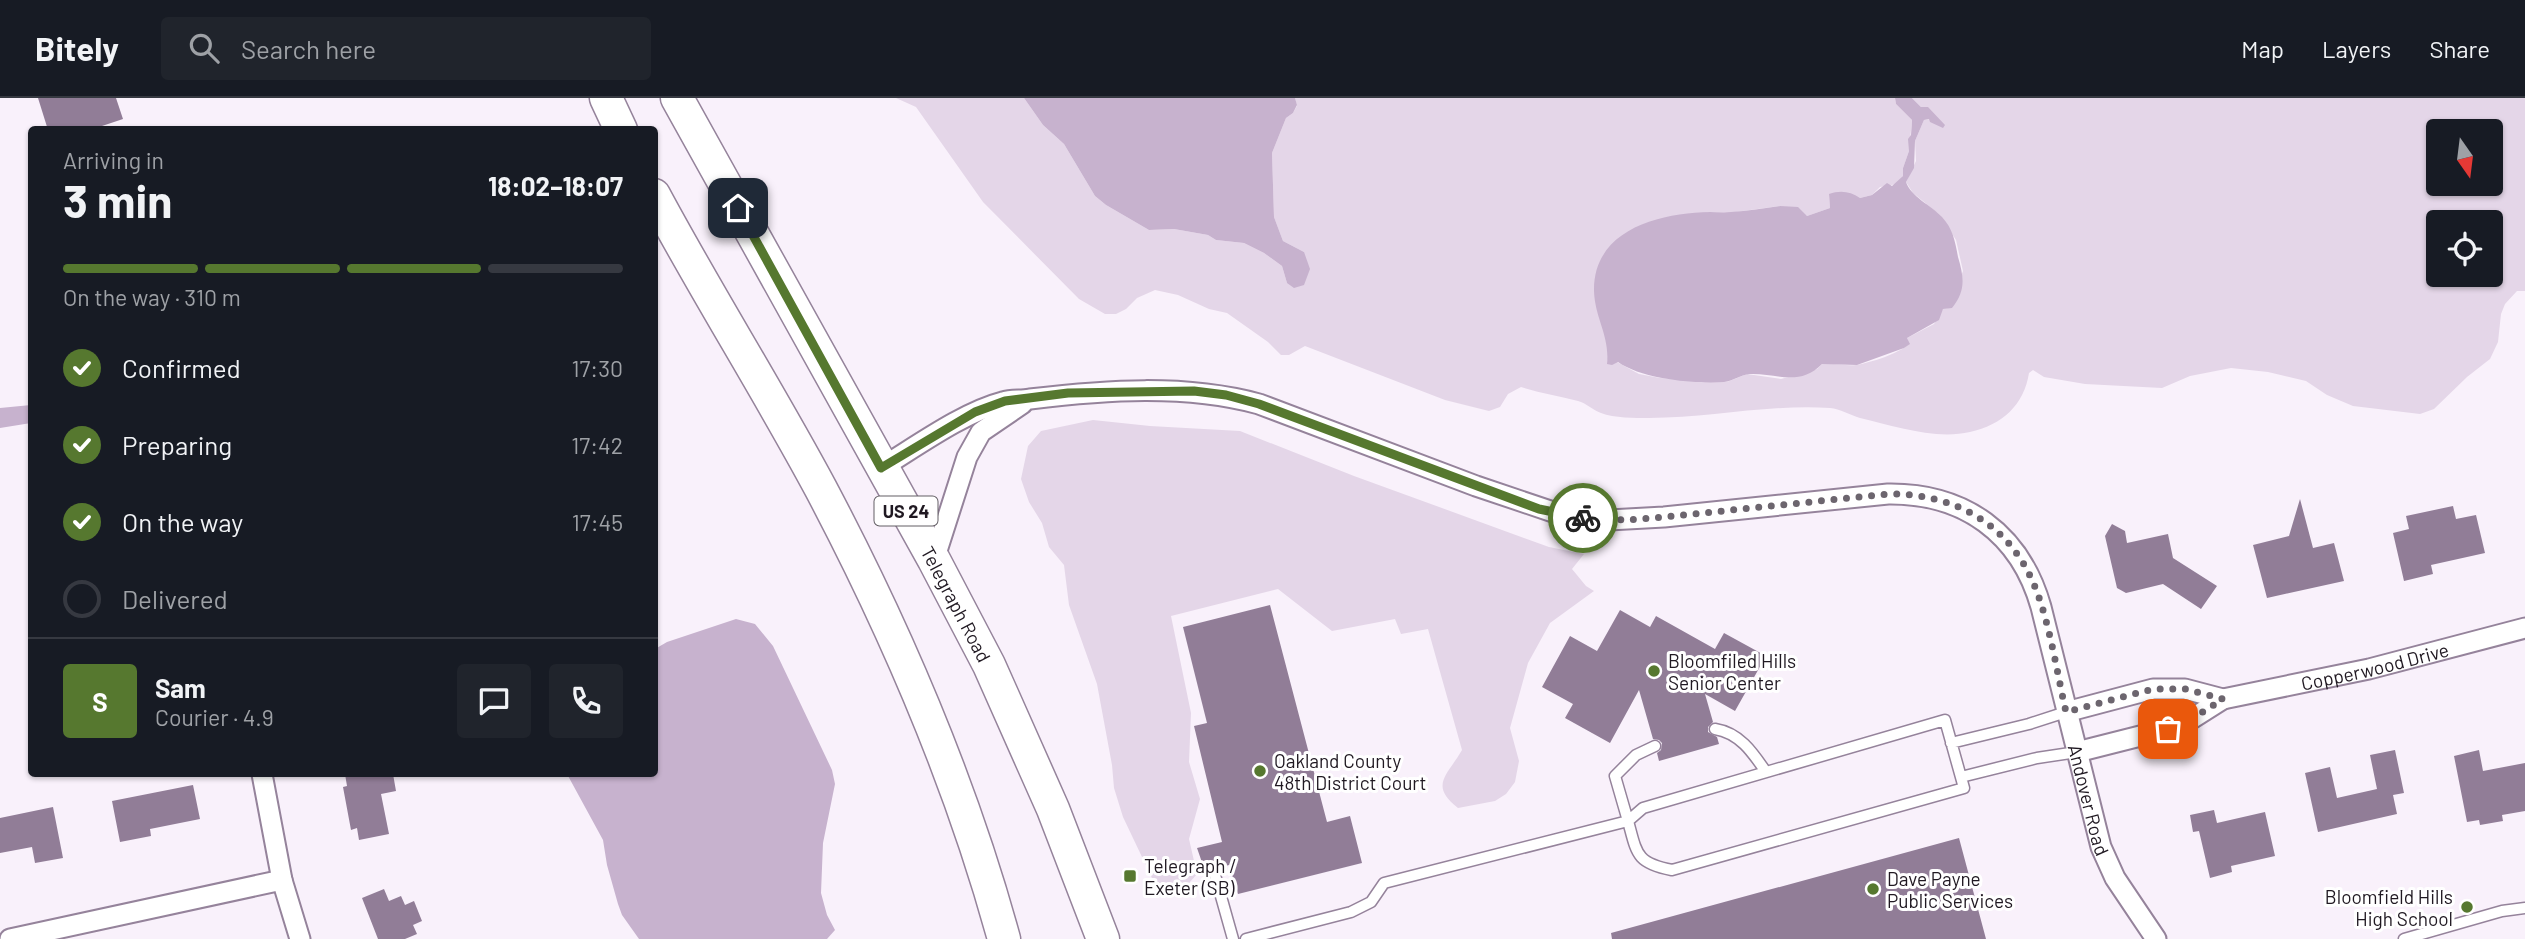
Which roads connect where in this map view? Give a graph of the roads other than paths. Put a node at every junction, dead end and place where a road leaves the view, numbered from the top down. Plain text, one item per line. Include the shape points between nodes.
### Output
1 (606, 98) edge
2 (677, 98) edge
3 (619, 126) edge
4 (658, 202) edge
5 (1028, 400) junction
6 (881, 468) junction
7 (934, 560) junction
8 (2525, 628) edge
9 (2223, 699) junction
10 (2066, 712) junction
11 (1715, 729) dead end
12 (1951, 743) junction
13 (1655, 746) dead end
14 (2077, 752) junction
15 (1766, 772) junction
16 (263, 777) edge
17 (1961, 777) junction
18 (1628, 821) junction
19 (1215, 875) dead end
20 (282, 880) junction
21 (2525, 908) edge
22 (10, 939) edge
23 (300, 939) edge
24 (1004, 939) edge
25 (1103, 939) edge
26 (1233, 939) edge
27 (1246, 939) edge
28 (2157, 939) edge
29 (2404, 939) edge

1 - 3 highway
2 - 6 highway, Telegraph Road / US 24
4 - 24 highway via 819,486 884,615 954,781
5 - 6 street, Andover Road via 1005,401 975,412
5 - 7 street, Andover Road via 981,432 967,457
5 - 10 street, Andover Road via 1068,393 1194,391 1226,395 1539,509 1588,519 1664,517 1888,494 1940,499 1984,520 2028,571
6 - 7 highway, Telegraph Road / US 24
7 - 25 highway, Telegraph Road / US 24 via 1010,712
8 - 9 street, Copperwood Drive via 2370,669
9 - 10 street, Copperwood Drive via 2185,689 2153,689
9 - 14 street, Copperwood Drive via 2168,729
10 - 12 lane
10 - 14 street, Andover Road
11 - 15 lane via 1742,742
12 - 15 lane via 1945,720
12 - 17 lane
13 - 18 lane via 1636,755 1615,776
14 - 17 lane
14 - 28 street, Andover Road via 2101,847 2115,878
15 - 18 lane via 1643,808
16 - 20 street
17 - 18 lane via 1964,789 1672,870 1651,866 1636,852
18 - 27 lane via 1384,883 1371,902 1351,912
19 - 26 lane
20 - 22 street
20 - 23 street
21 - 29 lane

